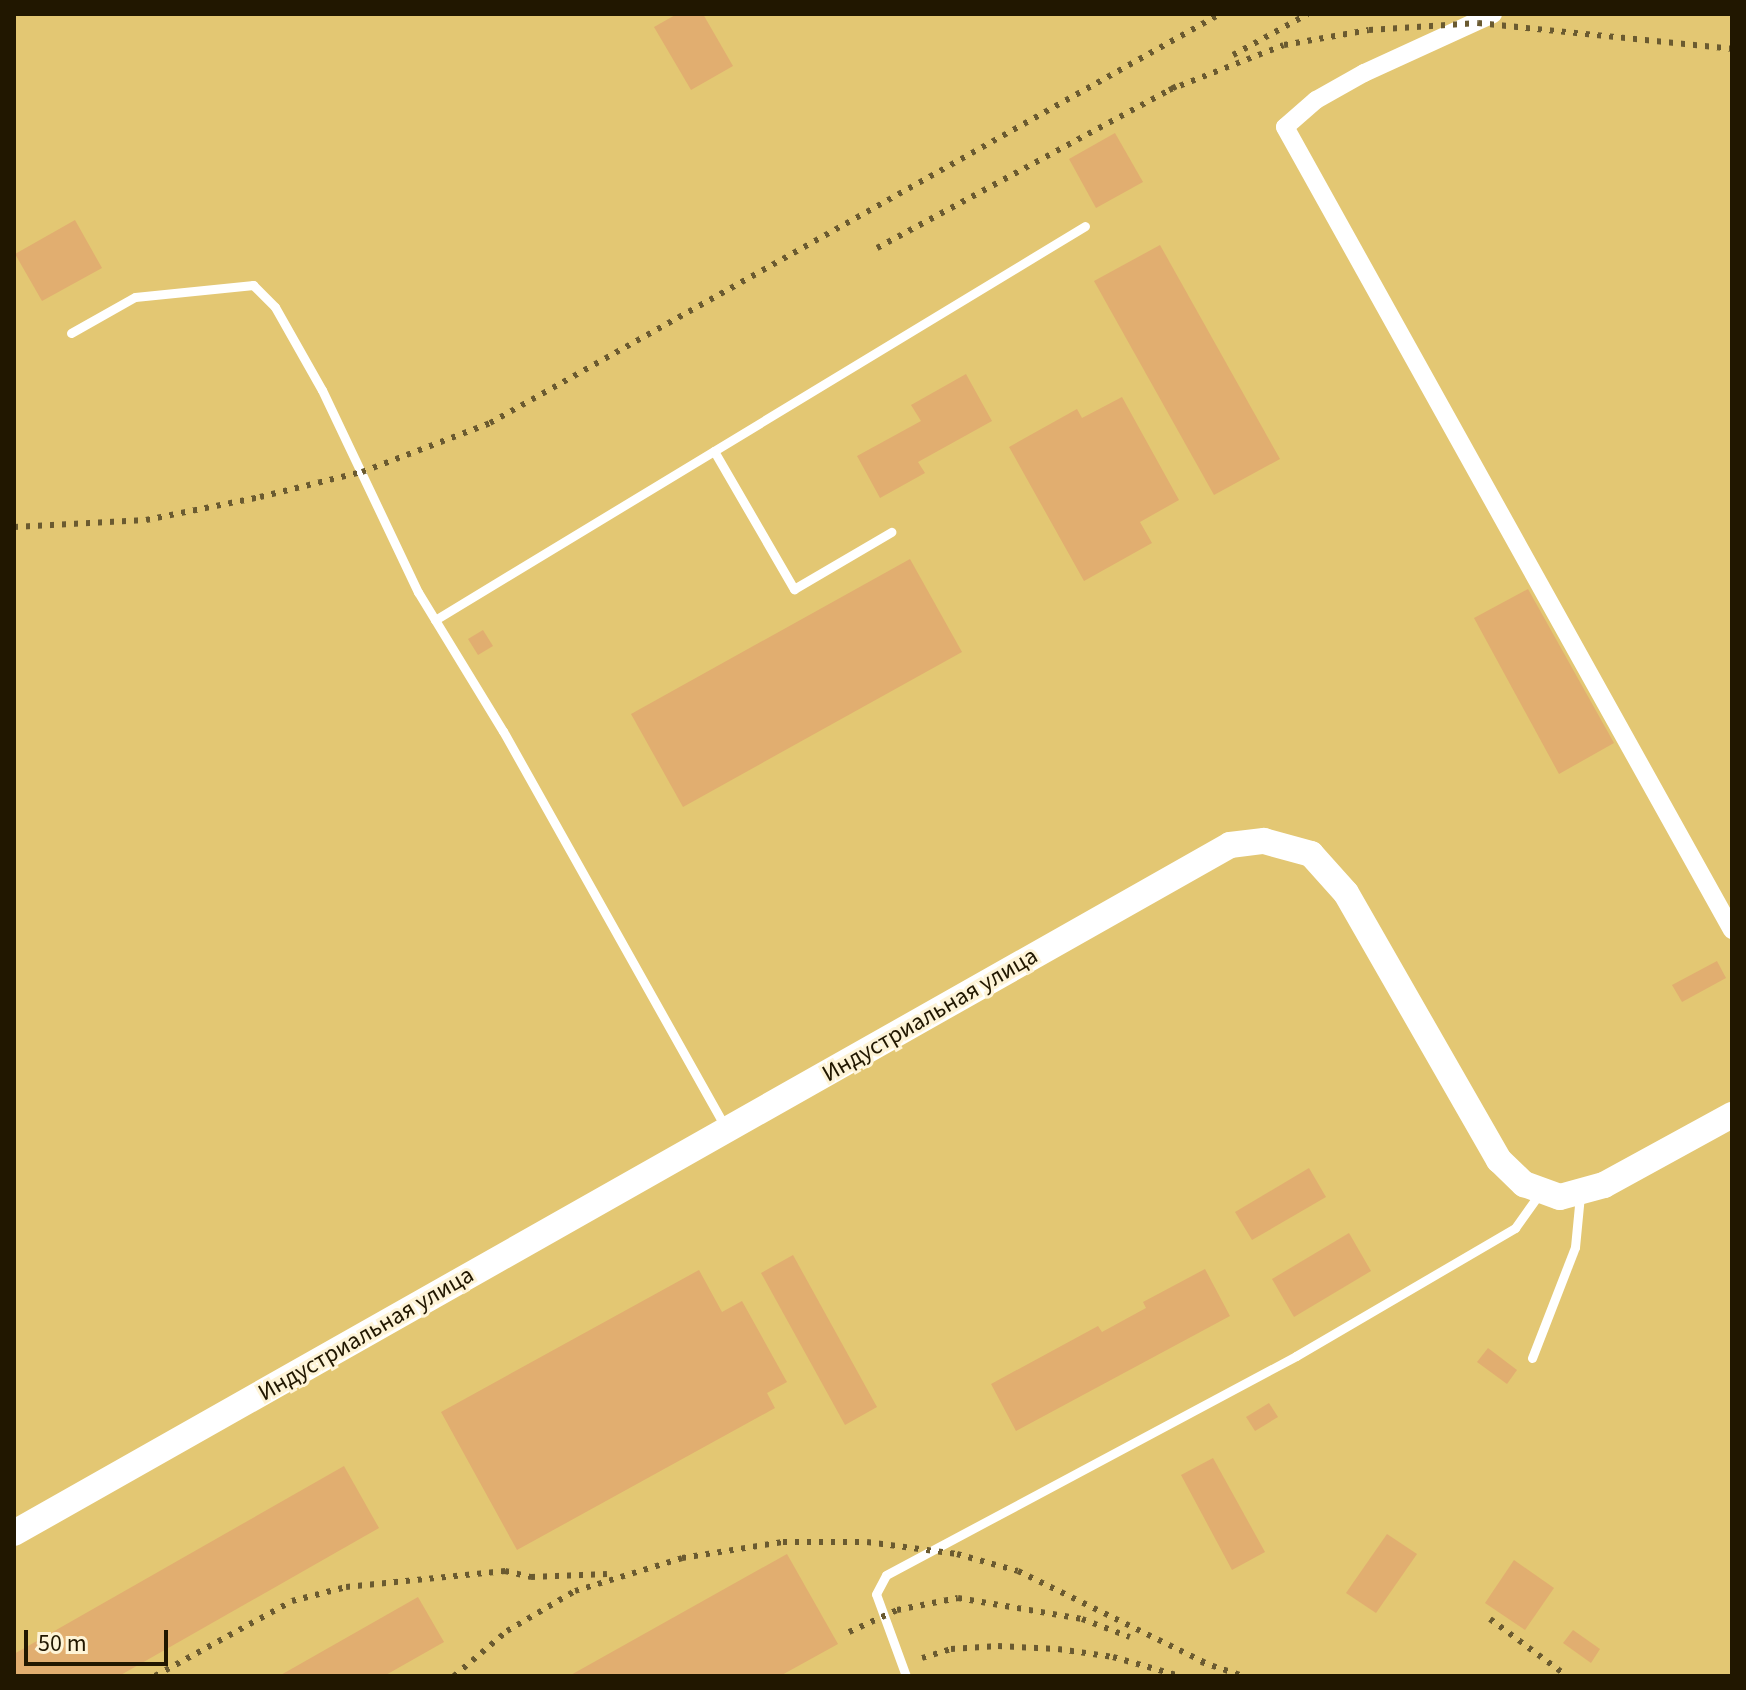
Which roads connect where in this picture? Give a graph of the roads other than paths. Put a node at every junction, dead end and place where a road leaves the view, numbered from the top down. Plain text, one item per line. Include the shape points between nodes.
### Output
1 (1493, 14) edge
2 (1085, 226) dead end
3 (71, 333) dead end
4 (714, 451) junction
5 (891, 532) dead end
6 (435, 620) junction
7 (1732, 930) edge
8 (1732, 1115) edge
9 (726, 1130) junction
10 (1542, 1190) junction
11 (1580, 1191) junction
12 (1532, 1358) dead end
13 (14, 1533) edge
14 (906, 1676) edge

1 - 7 street via 1364,73 1316,100 1285,127
2 - 4 lane
3 - 6 lane via 135,297 253,285 275,307 322,390
4 - 5 lane via 794,589
4 - 6 lane
6 - 9 lane
8 - 11 street via 1656,1161
9 - 10 street, Индустриальная улица via 1230,845 1264,841 1311,854 1346,893 1499,1160 1524,1184
9 - 13 street, Индустриальная улица
10 - 11 street via 1560,1197
10 - 14 lane via 1515,1228 1296,1356 886,1575 876,1594
11 - 12 lane via 1575,1247

